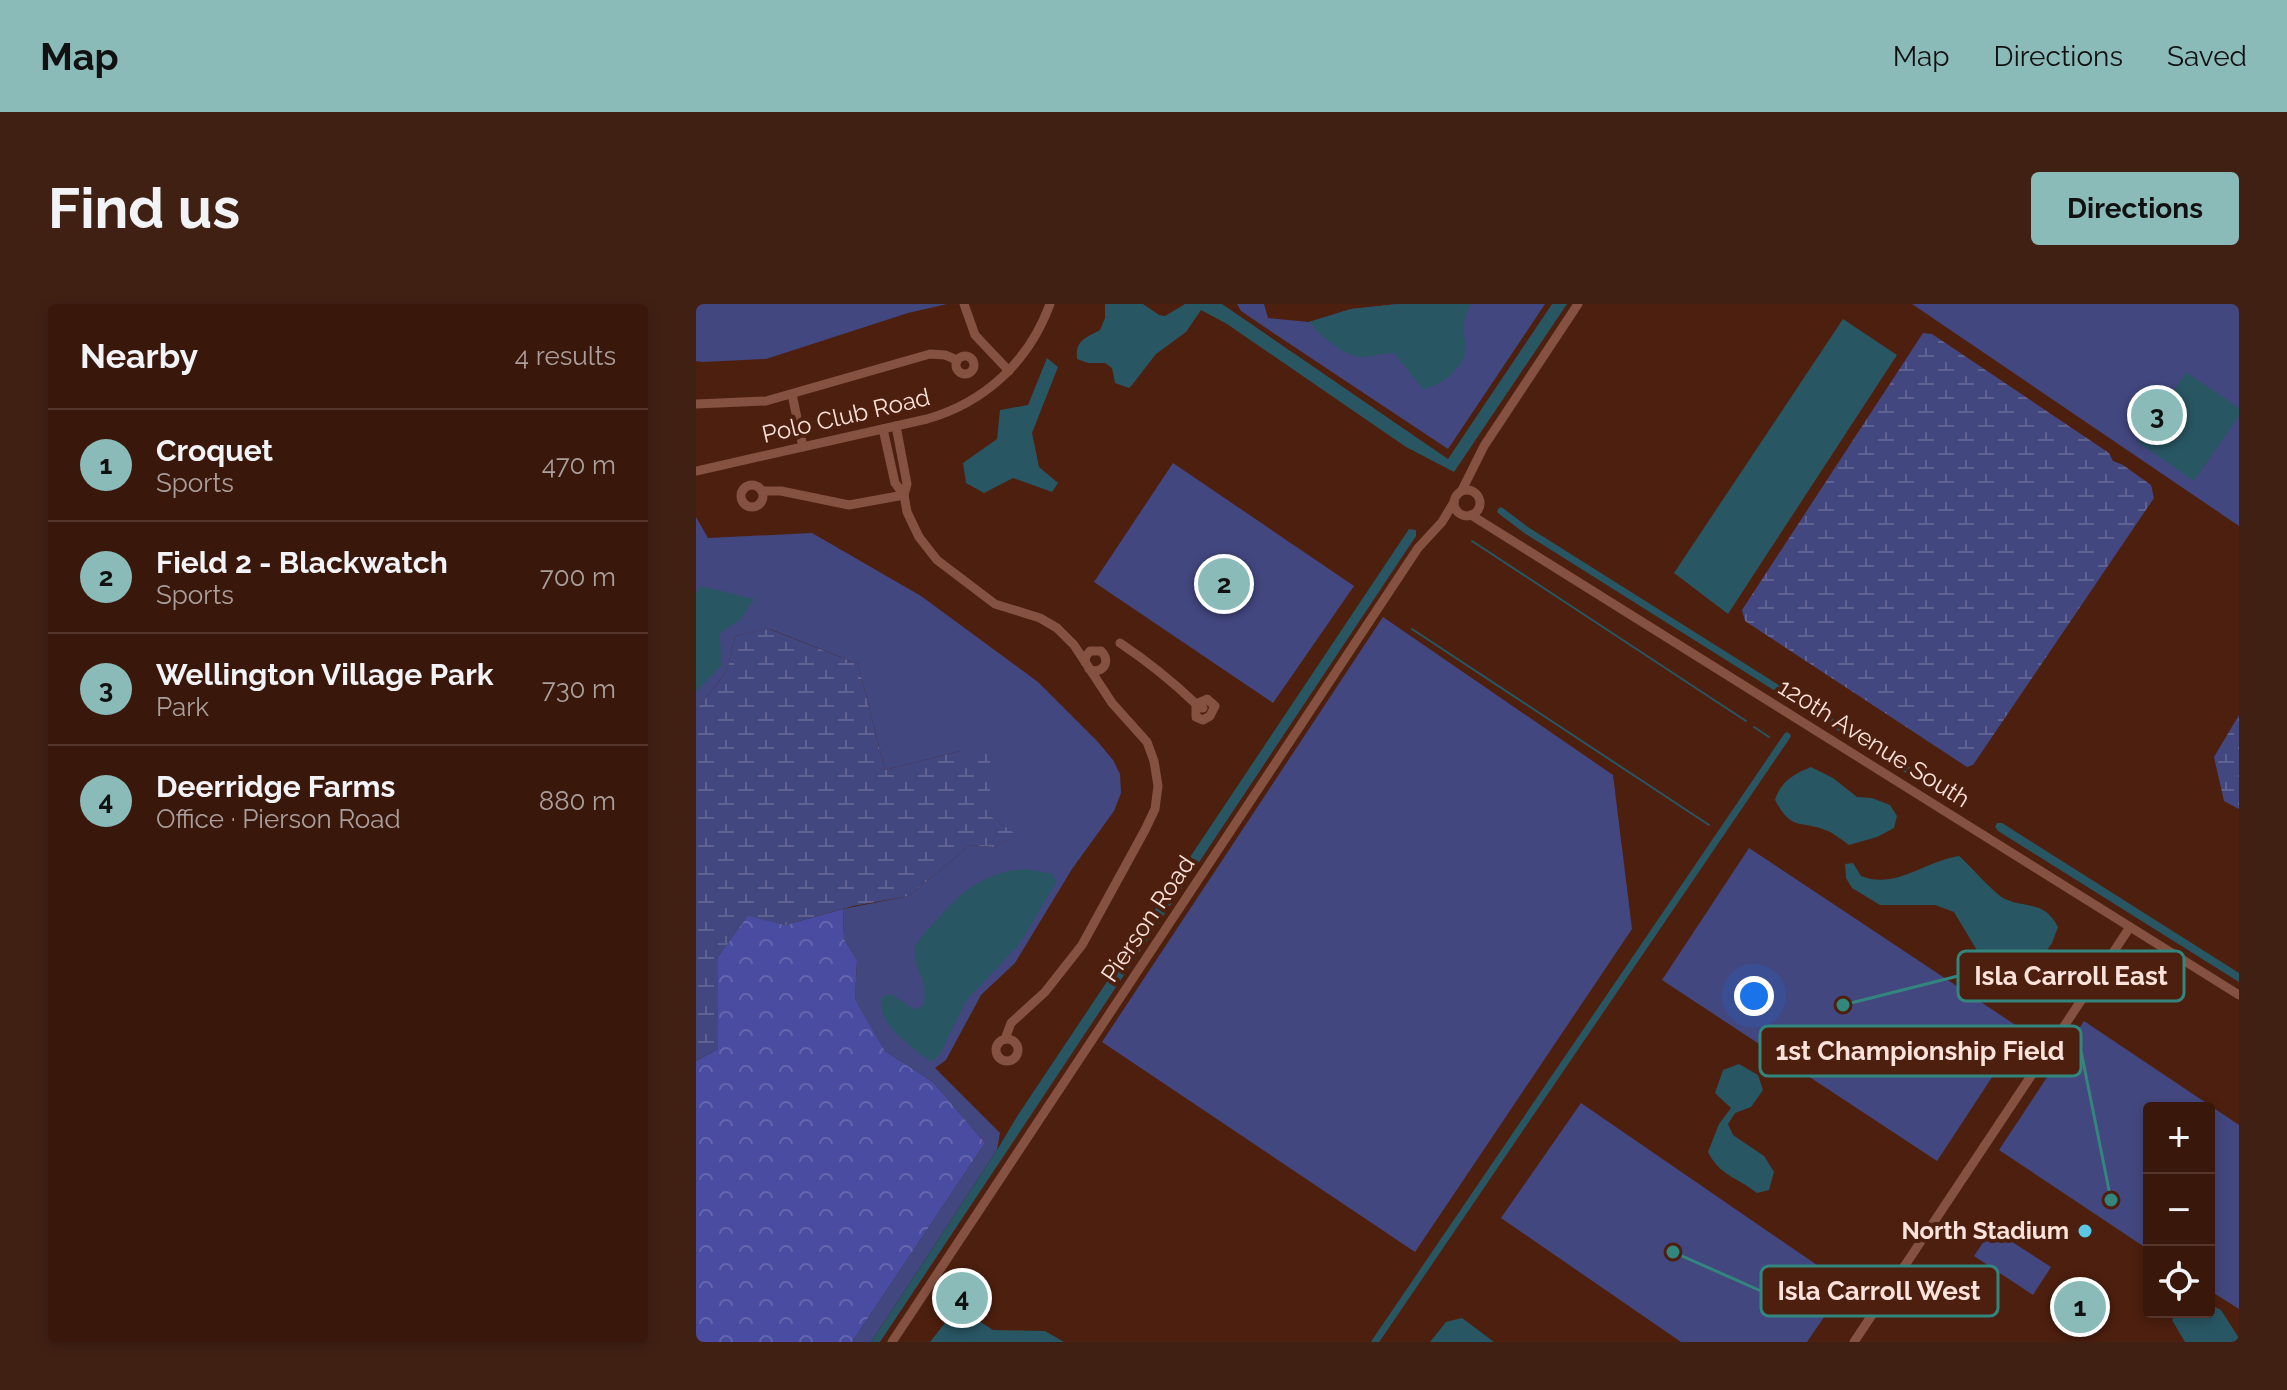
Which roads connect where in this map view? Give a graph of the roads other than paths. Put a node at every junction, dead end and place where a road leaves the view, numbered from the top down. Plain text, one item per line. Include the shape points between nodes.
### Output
1 (964, 304) edge
2 (1050, 304) edge
3 (1578, 304) edge
4 (957, 360) dead end
5 (1009, 371) junction
6 (792, 394) junction
7 (696, 404) edge
8 (896, 426) junction
9 (883, 429) junction
10 (803, 447) junction
11 (1475, 467) junction
12 (696, 471) edge
13 (1462, 490) junction
14 (762, 491) dead end
15 (1474, 492) junction
16 (904, 495) junction
17 (1454, 502) junction
18 (1479, 507) junction
19 (1466, 515) junction
20 (1442, 522) junction
21 (1489, 524) junction
22 (1120, 643) dead end
23 (1199, 706) dead end
24 (2130, 927) junction
25 (2239, 995) edge
26 (1005, 1039) dead end
27 (892, 1342) edge
28 (1854, 1342) edge

1 - 5 street via 975,335
2 - 5 street, Polo Club Road via 1032,343
3 - 11 street
4 - 6 street via 945,355 915,357
5 - 8 street, Polo Club Road via 988,391 956,409
6 - 7 street via 766,401
6 - 10 street
8 - 9 street, Polo Club Road
8 - 16 street via 907,484
9 - 10 street, Polo Club Road
9 - 16 street via 895,483
10 - 12 street, Polo Club Road
11 - 13 street
11 - 15 street
13 - 15 street
13 - 17 street
14 - 16 street via 849,505
15 - 18 street
16 - 26 street via 919,537 937,560 995,604 1040,618 1074,645 1112,703 1147,742 1154,761 1155,809 1082,945 1045,992 1011,1023
17 - 19 street
17 - 20 street, Pierson Road
18 - 19 street
18 - 21 street, 120th Avenue South
19 - 20 street, Pierson Road
19 - 21 street, 120th Avenue South
20 - 27 street, Pierson Road via 1418,548
21 - 24 street, 120th Avenue South
22 - 23 street
24 - 25 street, 120th Avenue South
24 - 28 street

